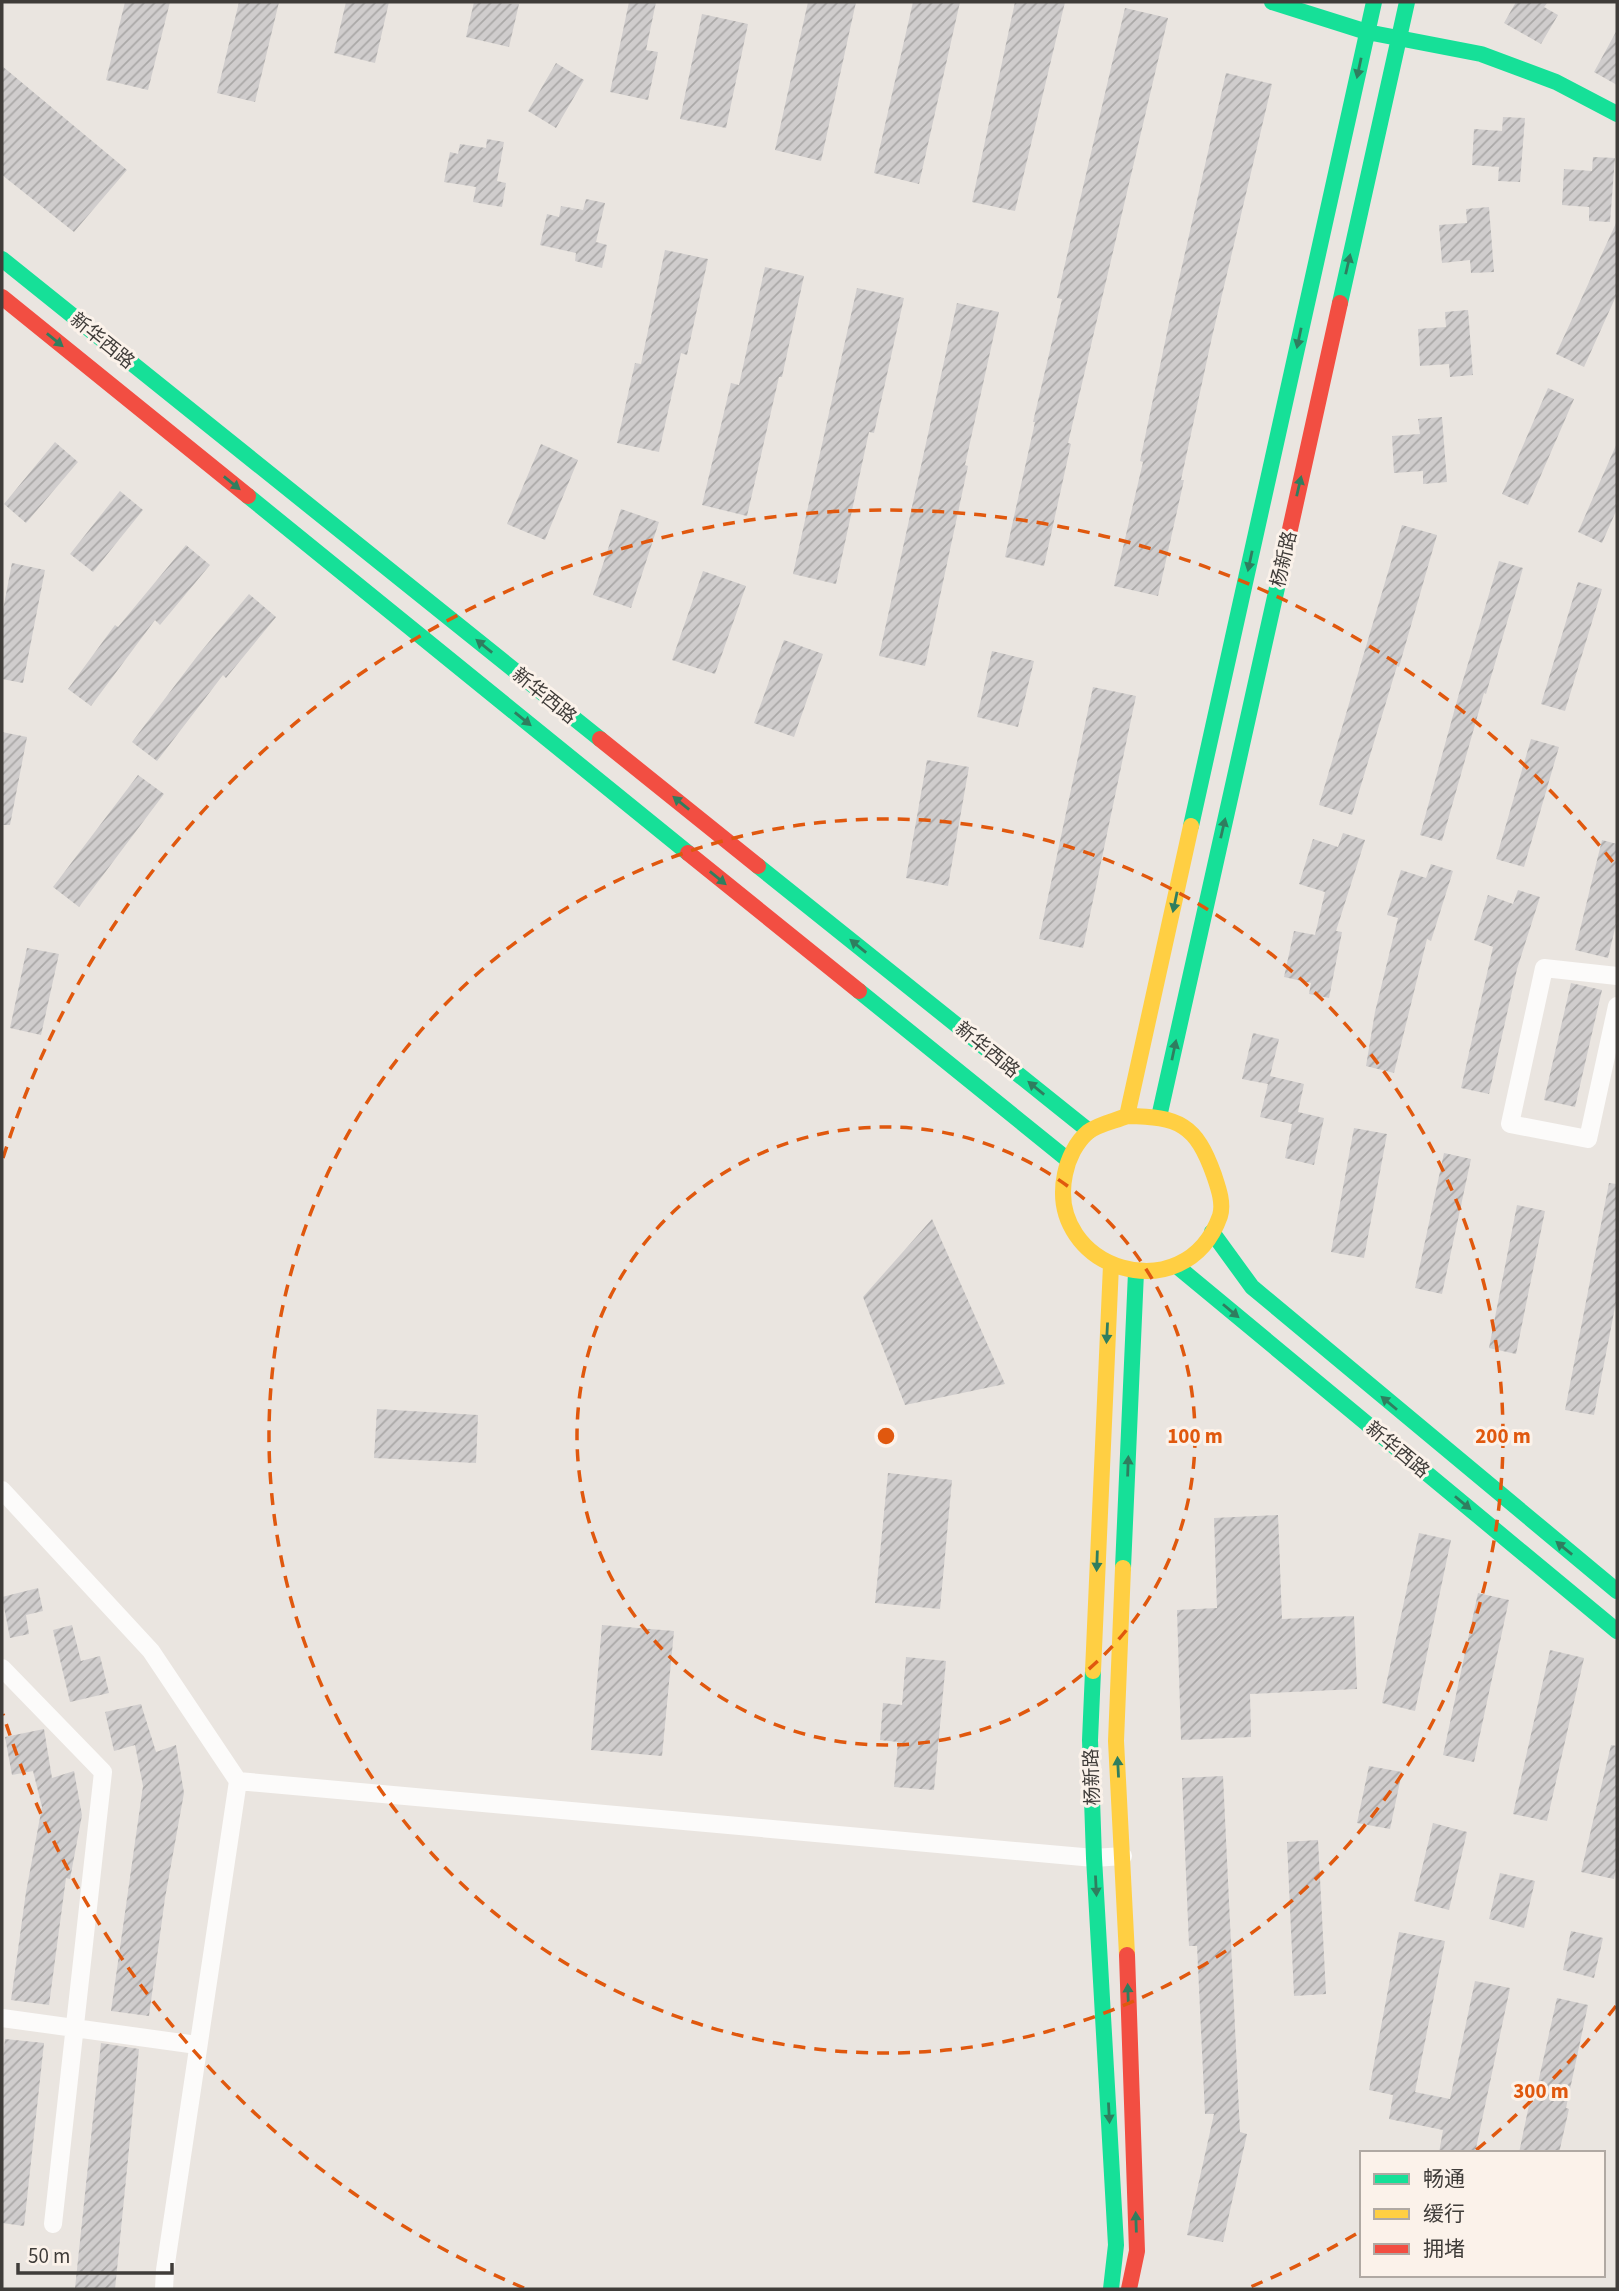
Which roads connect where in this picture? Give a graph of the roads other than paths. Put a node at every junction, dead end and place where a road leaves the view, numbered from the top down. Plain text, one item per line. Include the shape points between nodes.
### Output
1 (1272, 2) edge
2 (1374, 2) edge
3 (1406, 2) edge
4 (1367, 32) junction
5 (1399, 38) junction
6 (1617, 114) edge
7 (2, 259) edge
8 (2, 297) edge
9 (1617, 976) edge
10 (1617, 1006) edge
11 (1127, 1116) junction
12 (1159, 1117) junction
13 (1089, 1130) junction
14 (1068, 1160) junction
15 (1212, 1232) junction
16 (1111, 1265) junction
17 (1178, 1267) junction
18 (1136, 1272) junction
19 (2, 1490) edge
20 (1617, 1591) edge
21 (1617, 1631) edge
22 (2, 1668) edge
23 (238, 1782) junction
24 (1123, 1856) junction
25 (1094, 1858) junction
26 (2, 2018) edge
27 (76, 2028) junction
28 (197, 2045) junction
29 (53, 2224) dead end
30 (164, 2289) edge
31 (1111, 2289) edge
32 (1129, 2289) edge

1 - 4 street
2 - 4 street, 杨新路
3 - 5 street, 杨新路
4 - 5 street
4 -> 11 street, 杨新路
5 - 6 street via 1481,54 1556,82
12 -> 5 street, 杨新路
13 -> 7 street, 新华西路
8 -> 14 street, 新华西路
9 - 10 street via 1544,968 1510,1124 1588,1139
11 - 12 street
11 - 13 street
12 - 15 street via 1186,1124 1205,1149 1221,1212
13 - 14 street
14 - 16 street via 1065,1210 1082,1243
15 - 17 street via 1207,1244
20 -> 15 street, 新华西路 via 1252,1287
16 - 18 street
16 -> 25 street, 杨新路 via 1090,1740
17 - 18 street
17 -> 21 street, 新华西路
24 -> 18 street, 杨新路 via 1116,1741
19 - 23 street via 150,1651
22 - 27 street via 103,1772
23 - 25 street
23 - 28 street
24 - 25 street
32 -> 24 street, 杨新路 via 1136,2250
25 -> 31 street, 杨新路 via 1116,2245
26 - 27 street
27 - 28 street
27 - 29 street
28 - 30 street

